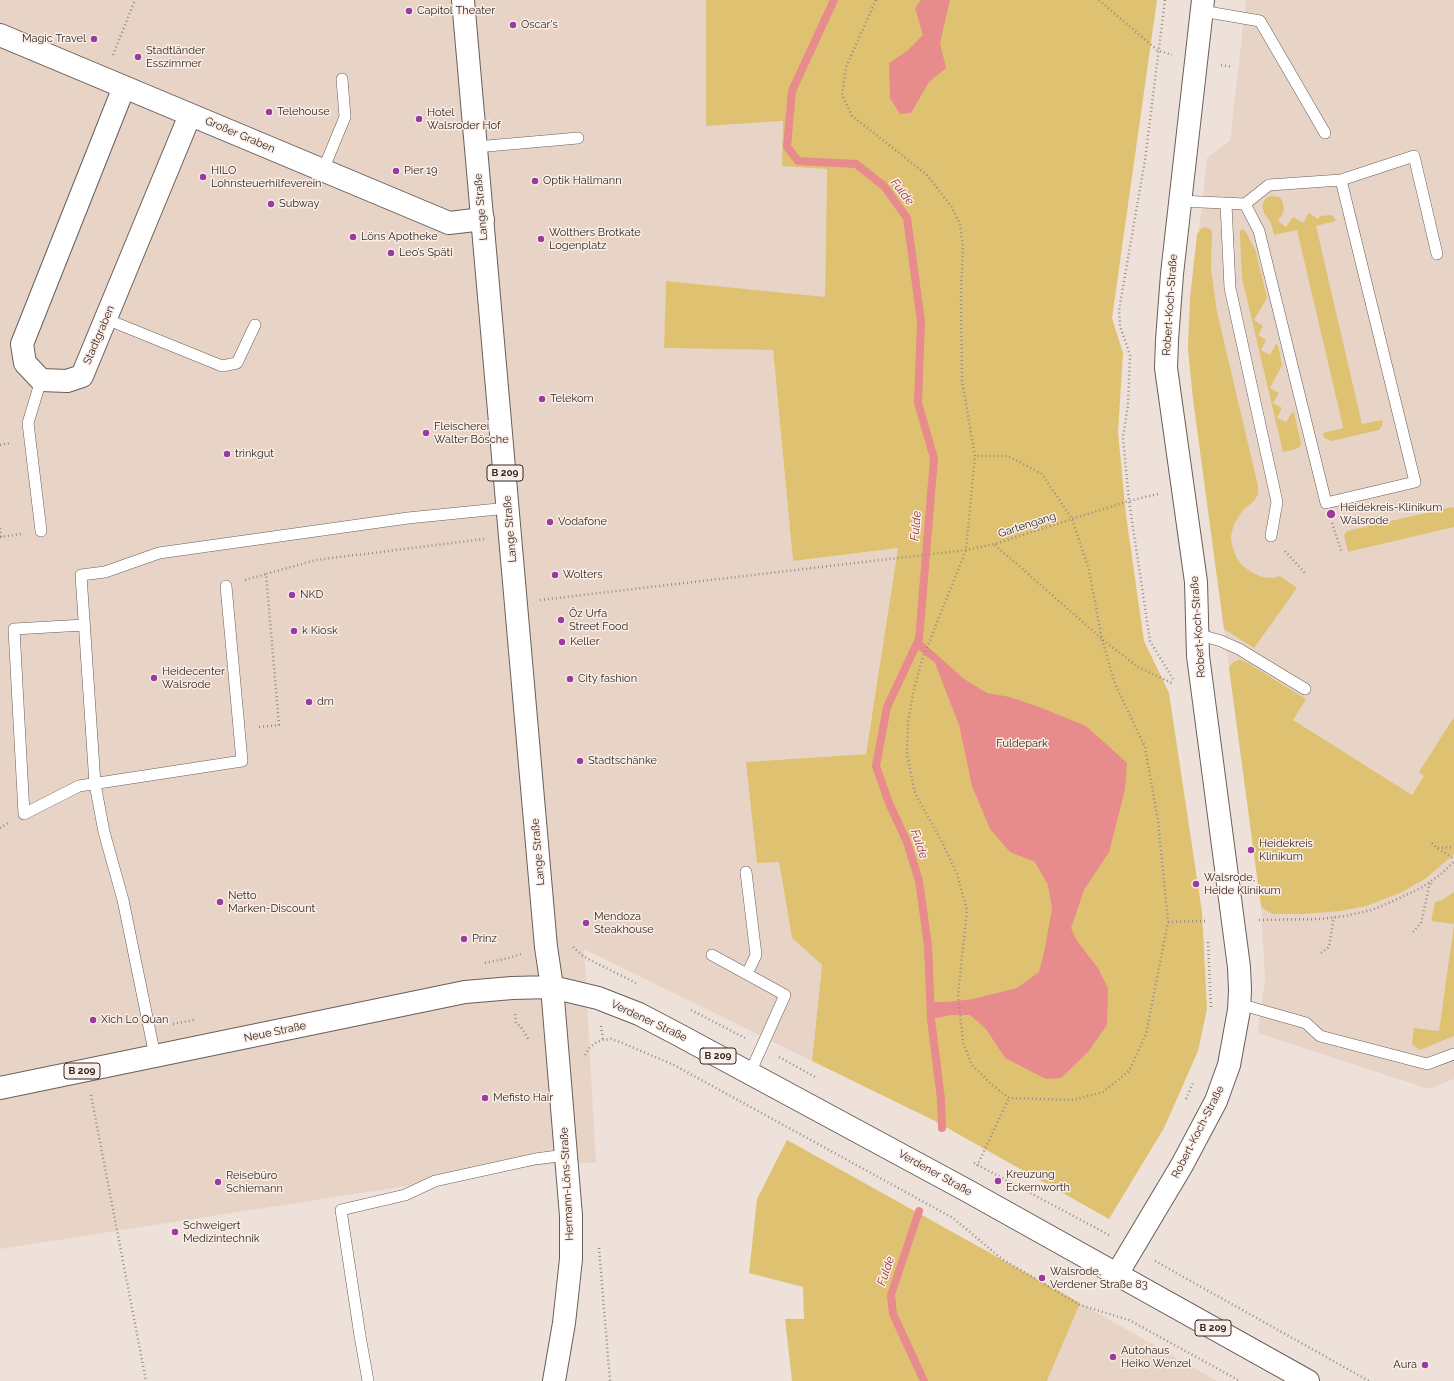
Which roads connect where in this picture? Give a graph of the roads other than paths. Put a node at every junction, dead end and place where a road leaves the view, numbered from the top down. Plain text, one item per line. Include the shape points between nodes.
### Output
1 (463, 0) edge
2 (1203, 6) edge
3 (0, 35) edge
4 (342, 79) dead end
5 (124, 87) junction
6 (190, 115) junction
7 (1325, 132) dead end
8 (578, 138) dead end
9 (476, 147) junction
10 (324, 170) junction
11 (1341, 180) junction
12 (1180, 201) junction
13 (1226, 204) junction
14 (1245, 204) junction
15 (482, 219) junction
16 (1437, 254) dead end
17 (106, 319) junction
18 (255, 325) dead end
19 (41, 380) junction
20 (508, 508) junction
21 (41, 531) dead end
22 (1271, 536) road end
23 (226, 586) dead end
24 (84, 625) junction
25 (1197, 634) junction
26 (1305, 689) dead end
27 (94, 784) junction
28 (746, 872) dead end
29 (712, 955) dead end
30 (747, 974) junction
31 (552, 987) junction
32 (1239, 1004) junction
33 (1454, 1054) edge
34 (155, 1056) junction
35 (750, 1073) junction
36 (0, 1088) edge
37 (566, 1155) junction
38 (1117, 1274) junction
39 (368, 1381) edge
40 (554, 1381) edge
41 (1308, 1381) edge

1 - 9 street, Lange Straße / B 209
2 - 7 lane via 1260,21
2 - 12 street, Robert-Koch-Straße
3 - 5 street, Großer Graben
4 - 10 lane via 344,116
5 - 6 street, Großer Graben
5 - 19 street via 22,344 24,363
6 - 10 street, Großer Graben
6 - 17 street, Stadtgraben
8 - 9 lane
9 - 15 street, Lange Straße / B 209
10 - 15 street, Großer Graben via 449,223
11 - 14 lane via 1269,185
11 - 14 lane via 1415,482 1326,503 1260,231
11 - 16 lane via 1414,156
12 - 13 lane
12 - 25 street, Robert-Koch-Straße via 1168,311 1167,382 1196,582
13 - 14 lane
13 - 22 lane via 1230,288 1277,502
15 - 20 street, Lange Straße / B 209
17 - 18 lane via 222,366 237,363
17 - 19 street, Stadtgraben via 82,376 67,381
19 - 21 lane via 28,423
20 - 24 lane via 408,518 159,553 105,572 81,575
20 - 31 street, Lange Straße / B 209 via 546,947
23 - 27 lane via 242,761
24 - 27 lane
24 - 27 lane via 14,629 24,814 79,786
25 - 26 lane via 1239,649
25 - 32 street, Robert-Koch-Straße via 1239,967
27 - 34 lane via 123,900
28 - 30 lane via 756,955
29 - 30 lane
30 - 35 lane via 785,995
31 - 34 street, Neue Straße / B 209 via 465,992
31 - 35 street, Verdener Straße / B 209 via 598,998 639,1014
31 - 37 street, Hermann-Löns-Straße
32 - 33 lane via 1306,1024 1320,1036 1428,1064
32 - 38 street, Robert-Koch-Straße via 1229,1065 1216,1101
34 - 36 street, Neue Straße / B 209
35 - 38 street, Verdener Straße / B 209
37 - 39 lane via 535,1159 436,1181 405,1195 341,1210
37 - 40 street, Hermann-Löns-Straße via 571,1216 571,1259
38 - 41 street, Verdener Straße / B 209

